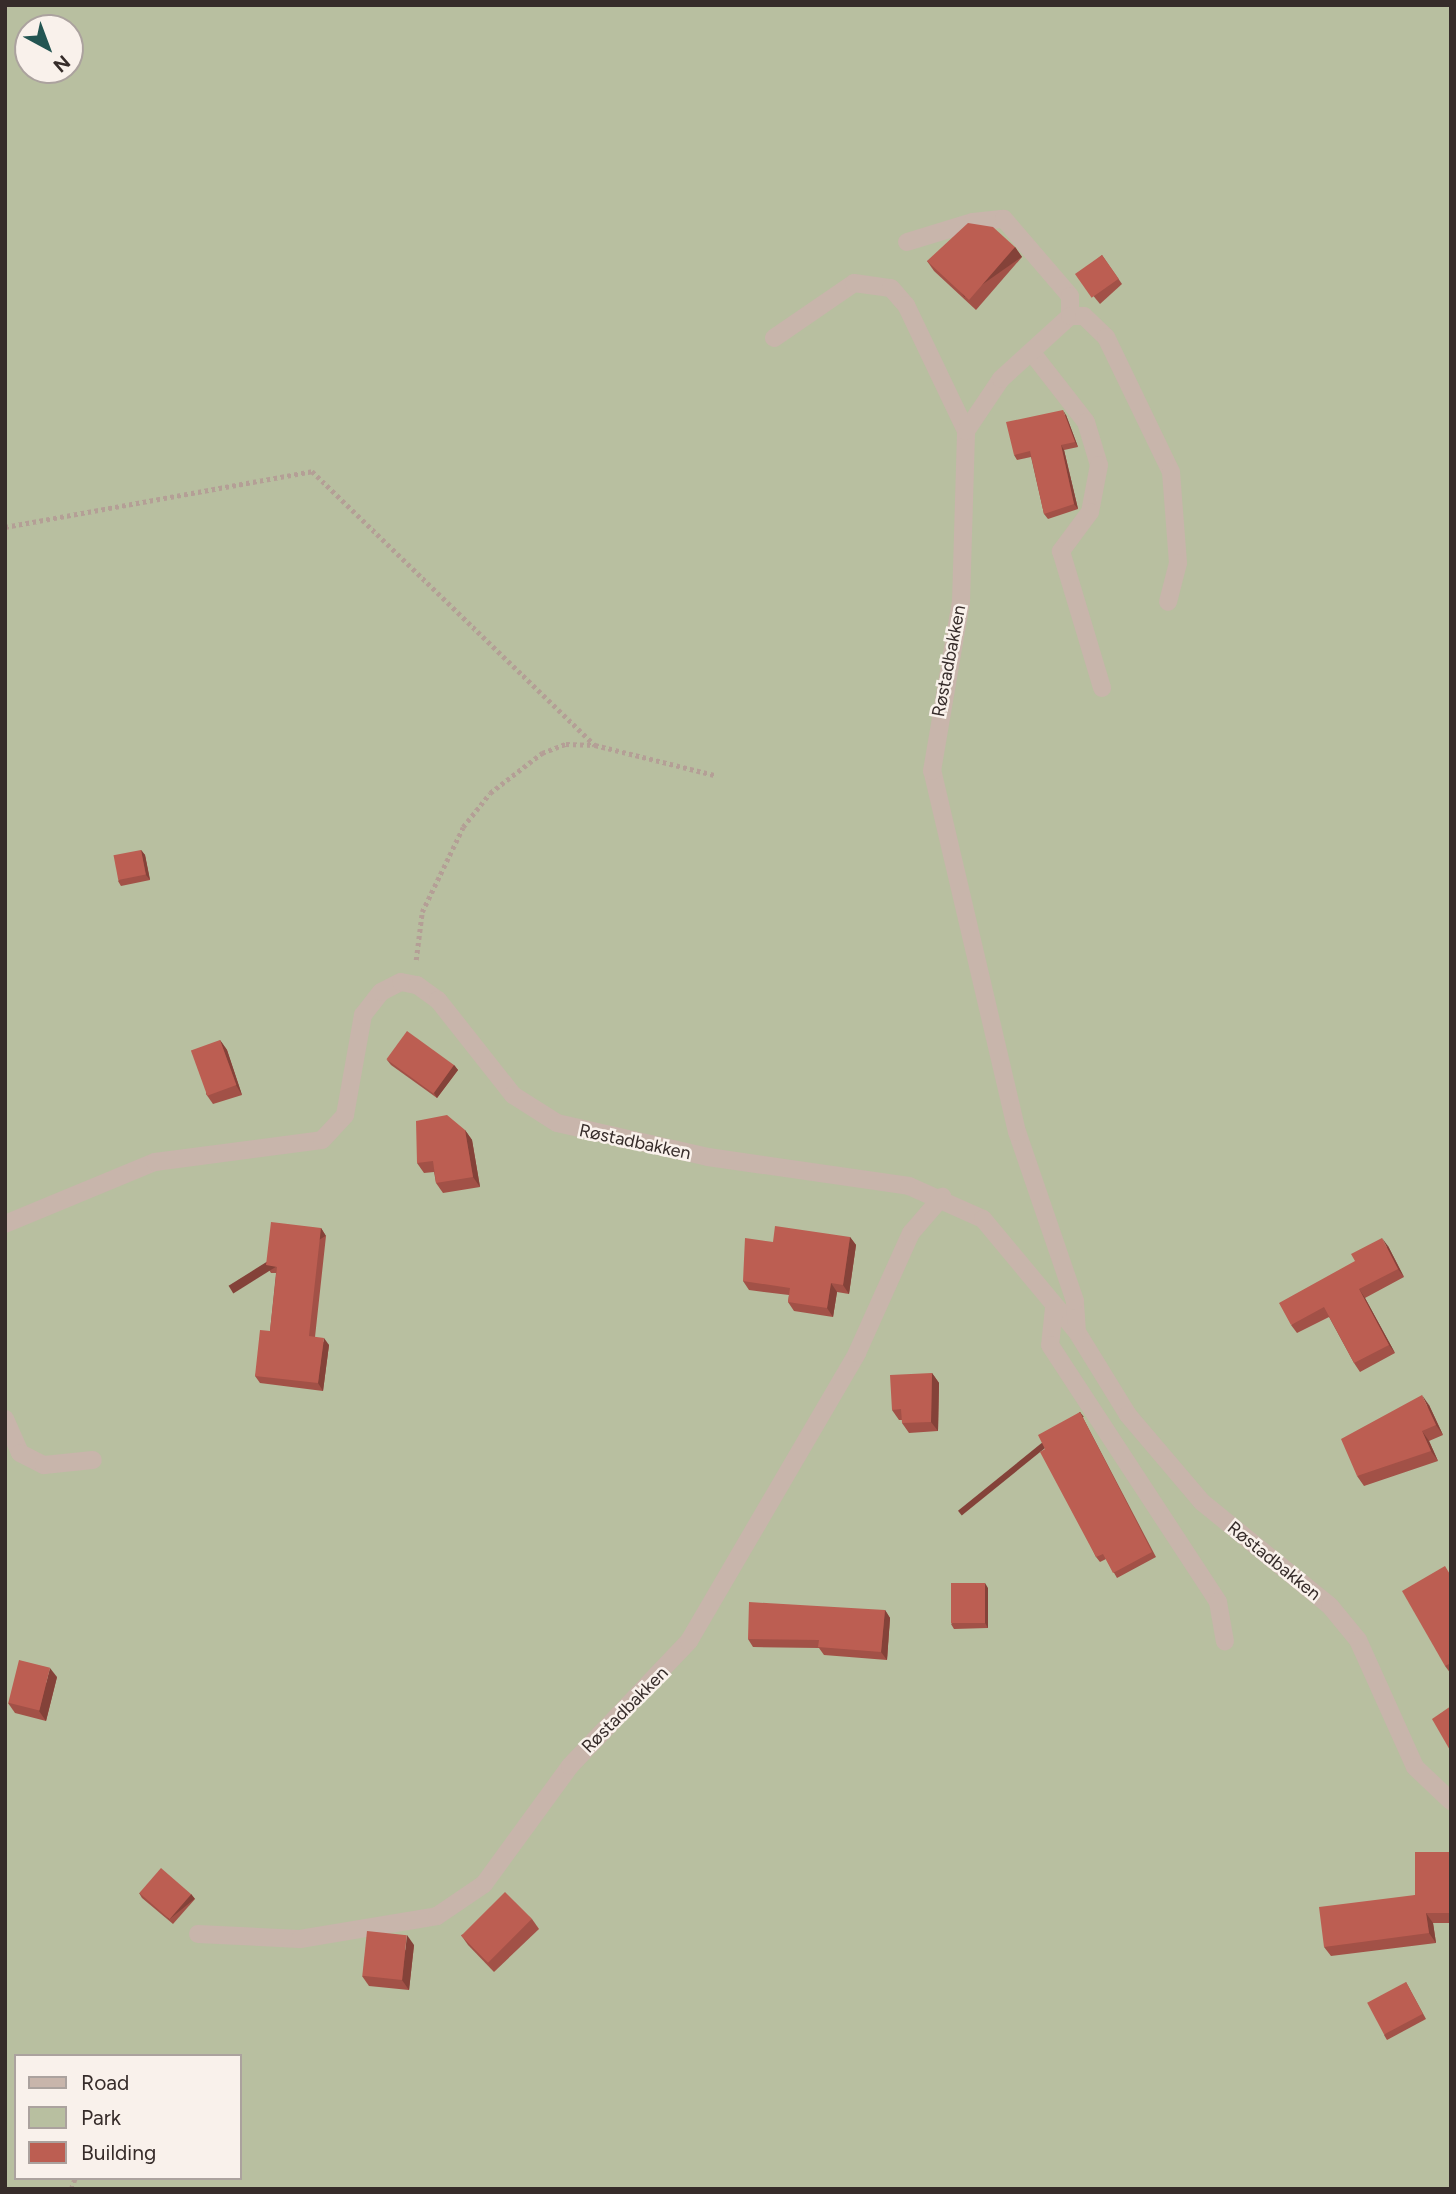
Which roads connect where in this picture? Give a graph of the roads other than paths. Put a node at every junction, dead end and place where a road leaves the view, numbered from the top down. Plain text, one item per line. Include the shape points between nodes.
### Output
1 (907, 242) dead end
2 (1070, 316) junction
3 (774, 338) dead end
4 (1033, 354) junction
5 (965, 431) junction
6 (1168, 602) dead end
7 (1102, 688) dead end
8 (942, 1197) junction
9 (5, 1223) edge
10 (1054, 1308) junction
11 (1077, 1332) junction
12 (5, 1419) edge
13 (93, 1460) dead end
14 (1225, 1641) dead end
15 (1451, 1801) edge
16 (198, 1934) dead end

1 - 2 street via 1004,219 1070,296
2 - 4 street
2 - 6 street via 1084,316 1106,337 1171,471 1178,563
3 - 5 street, Røstadbakken via 854,283 891,288 906,305
4 - 5 street via 990,392
4 - 7 street via 1086,422 1099,465 1090,512 1061,551
5 - 11 street, Røstadbakken via 961,602 933,750 934,790 1017,1132 1075,1301
8 - 9 street, Røstadbakken via 883,1181 695,1154 557,1123 513,1095 438,1000 417,985 401,982 367,1008 345,1115 322,1140 155,1162
8 - 10 street, Røstadbakken via 998,1233
8 - 16 street, Røstadbakken via 911,1233 857,1353 689,1641 570,1766 484,1884 437,1916 300,1939
10 - 11 street, Røstadbakken
10 - 14 street via 1048,1325 1054,1352 1218,1602
11 - 15 street, Røstadbakken via 1128,1415 1202,1502 1296,1575 1351,1631 1415,1767
12 - 13 street via 20,1453 44,1465

